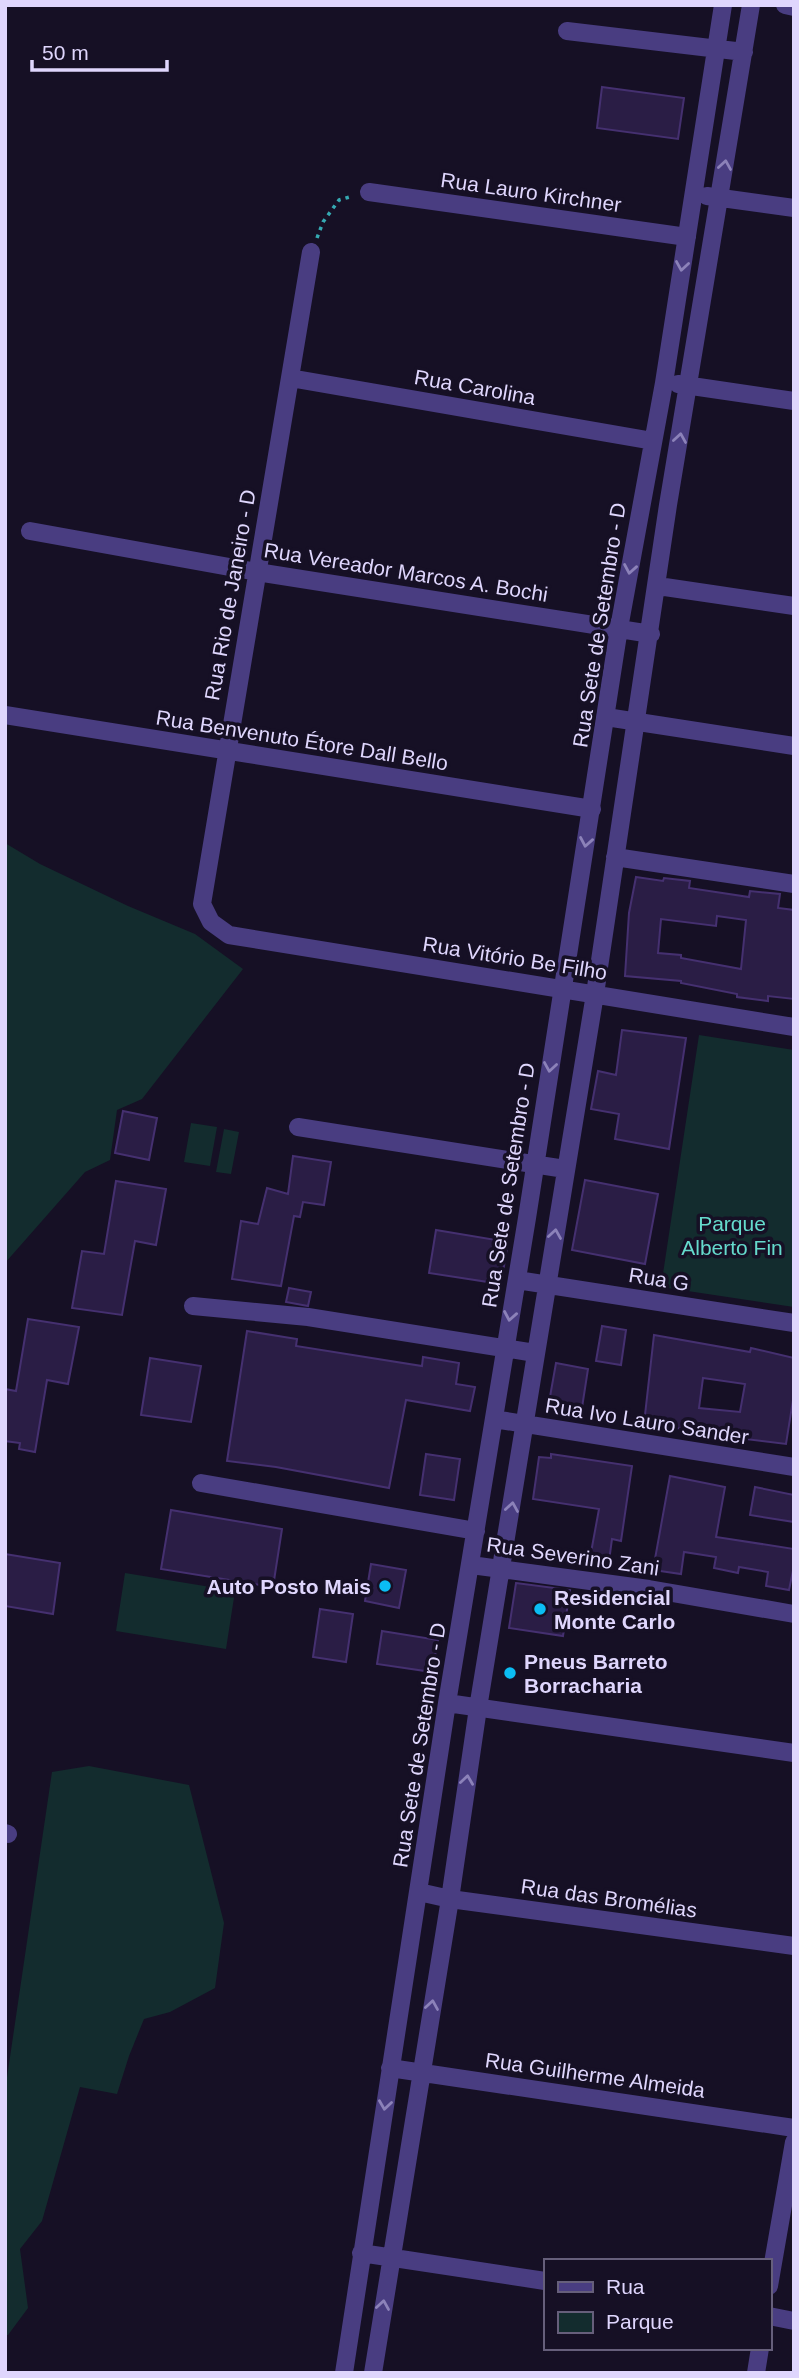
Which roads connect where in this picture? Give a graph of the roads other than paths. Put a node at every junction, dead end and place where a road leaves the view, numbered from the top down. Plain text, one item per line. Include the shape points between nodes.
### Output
1 (723, 5) edge
2 (751, 5) edge
3 (785, 5) edge
4 (794, 6) edge
5 (567, 31) dead end
6 (716, 50) junction
7 (744, 51) junction
8 (369, 192) road end
9 (694, 194) junction
10 (719, 198) junction
11 (794, 208) edge
12 (687, 237) junction
13 (311, 251) road end
14 (290, 377) junction
15 (664, 383) junction
16 (688, 385) junction
17 (794, 401) edge
18 (653, 441) junction
19 (642, 502) junction
20 (668, 505) junction
21 (30, 531) dead end
22 (257, 572) junction
23 (658, 586) junction
24 (794, 606) edge
25 (619, 628) junction
26 (651, 634) junction
27 (5, 715) edge
28 (606, 717) junction
29 (637, 721) junction
30 (794, 746) edge
31 (226, 750) junction
32 (593, 809) junction
33 (615, 856) junction
34 (794, 884) edge
35 (229, 935) joint
36 (562, 990) junction
37 (595, 994) junction
38 (794, 1027) edge
39 (543, 1111) junction
40 (575, 1114) junction
41 (298, 1127) dead end
42 (534, 1165) junction
43 (565, 1169) junction
44 (517, 1280) junction
45 (547, 1284) junction
46 (193, 1306) dead end
47 (794, 1323) edge
48 (505, 1347) junction
49 (535, 1353) junction
50 (494, 1419) junction
51 (526, 1424) junction
52 (794, 1467) edge
53 (201, 1483) dead end
54 (476, 1531) junction
55 (471, 1565) junction
56 (502, 1569) junction
57 (794, 1614) edge
58 (447, 1703) junction
59 (478, 1707) junction
60 (794, 1753) edge
61 (419, 1892) junction
62 (450, 1899) junction
63 (794, 1946) edge
64 (390, 2068) junction
65 (421, 2072) junction
66 (794, 2128) edge
67 (794, 2143) edge
68 (790, 2176) edge
69 (361, 2253) junction
70 (390, 2257) junction
71 (771, 2276) edge
72 (544, 2281) edge
73 (771, 2316) edge
74 (794, 2320) edge
75 (760, 2350) edge
76 (344, 2373) edge
77 (373, 2373) edge
78 (756, 2373) edge

1 - 6 street, Rua Sete de Setembro - D
2 - 7 street
3 - 4 street
5 - 6 street
6 - 7 street
6 - 9 street, Rua Sete de Setembro - D
10 -> 7 street
8 - 12 street, Rua Lauro Kirchner
9 - 10 street
9 - 12 street, Rua Sete de Setembro - D
10 - 11 street
10 - 16 street
12 -> 15 street, Rua Sete de Setembro - D
13 - 14 street, Rua Rio de Janeiro - D
14 - 18 street, Rua Carolina
14 - 22 street, Rua Rio de Janeiro - D
15 - 16 street
15 - 18 street, Rua Sete de Setembro - D
16 - 17 street
20 -> 16 street
18 - 19 street, Rua Sete de Setembro - D
19 - 20 street
19 -> 25 street, Rua Sete de Setembro - D
20 - 23 street
21 - 22 street, Rua Vereador Marcos A. Bochi
22 - 25 street, Rua Vereador Marcos A. Bochi
22 - 31 street, Rua Rio de Janeiro - D
23 - 24 street
23 - 26 street
25 - 26 street, Rua Vereador Marcos A. Bochi
25 - 28 street, Rua Sete de Setembro - D
26 - 29 street
27 - 31 street, Rua Benvenuto Étore Dall Bello
28 - 29 street
28 - 32 street, Rua Sete de Setembro - D
29 - 30 street
29 - 33 street
31 - 32 street, Rua Benvenuto Étore Dall Bello
31 - 35 street, Rua Rio de Janeiro - D via 202,904 211,922
32 -> 36 street, Rua Sete de Setembro - D
33 - 34 street
33 - 37 street
35 - 36 street, Rua Vitório Be Filho
36 - 37 street, Rua Vitório Be Filho
36 -> 39 street, Rua Sete de Setembro - D
37 - 38 street, Rua Vitório Be Filho
37 - 40 street
39 - 40 street
39 - 42 street, Rua Sete de Setembro - D
40 - 43 street
41 - 42 street
42 - 43 street
42 - 44 street, Rua Sete de Setembro - D
45 -> 43 street
44 - 45 street, Rua G
44 -> 48 street, Rua Sete de Setembro - D
45 - 47 street, Rua G
45 - 49 street
46 - 48 street via 308,1317
48 - 49 street
48 - 50 street, Rua Sete de Setembro - D
49 - 51 street
50 - 51 street, Rua Ivo Lauro Sander
50 - 54 street, Rua Sete de Setembro - D
51 - 52 street, Rua Ivo Lauro Sander
56 -> 51 street
53 - 54 street
54 - 55 street, Rua Sete de Setembro - D
55 - 56 street, Rua Severino Zani
55 - 58 street, Rua Sete de Setembro - D
56 - 57 street, Rua Severino Zani
56 - 59 street
58 - 59 street
58 - 61 street, Rua Sete de Setembro - D
59 - 60 street
62 -> 59 street
61 - 62 street, Rua das Bromélias
61 - 64 street, Rua Sete de Setembro - D
62 - 63 street, Rua das Bromélias
65 -> 62 street
64 - 65 street, Rua Guilherme Almeida
64 -> 69 street, Rua Sete de Setembro - D
65 - 66 street, Rua Guilherme Almeida
65 - 70 street
67 - 68 street
68 - 71 street
69 - 70 street
69 - 76 street, Rua Sete de Setembro - D
70 - 72 street
77 -> 70 street
73 - 74 street
75 - 78 street

